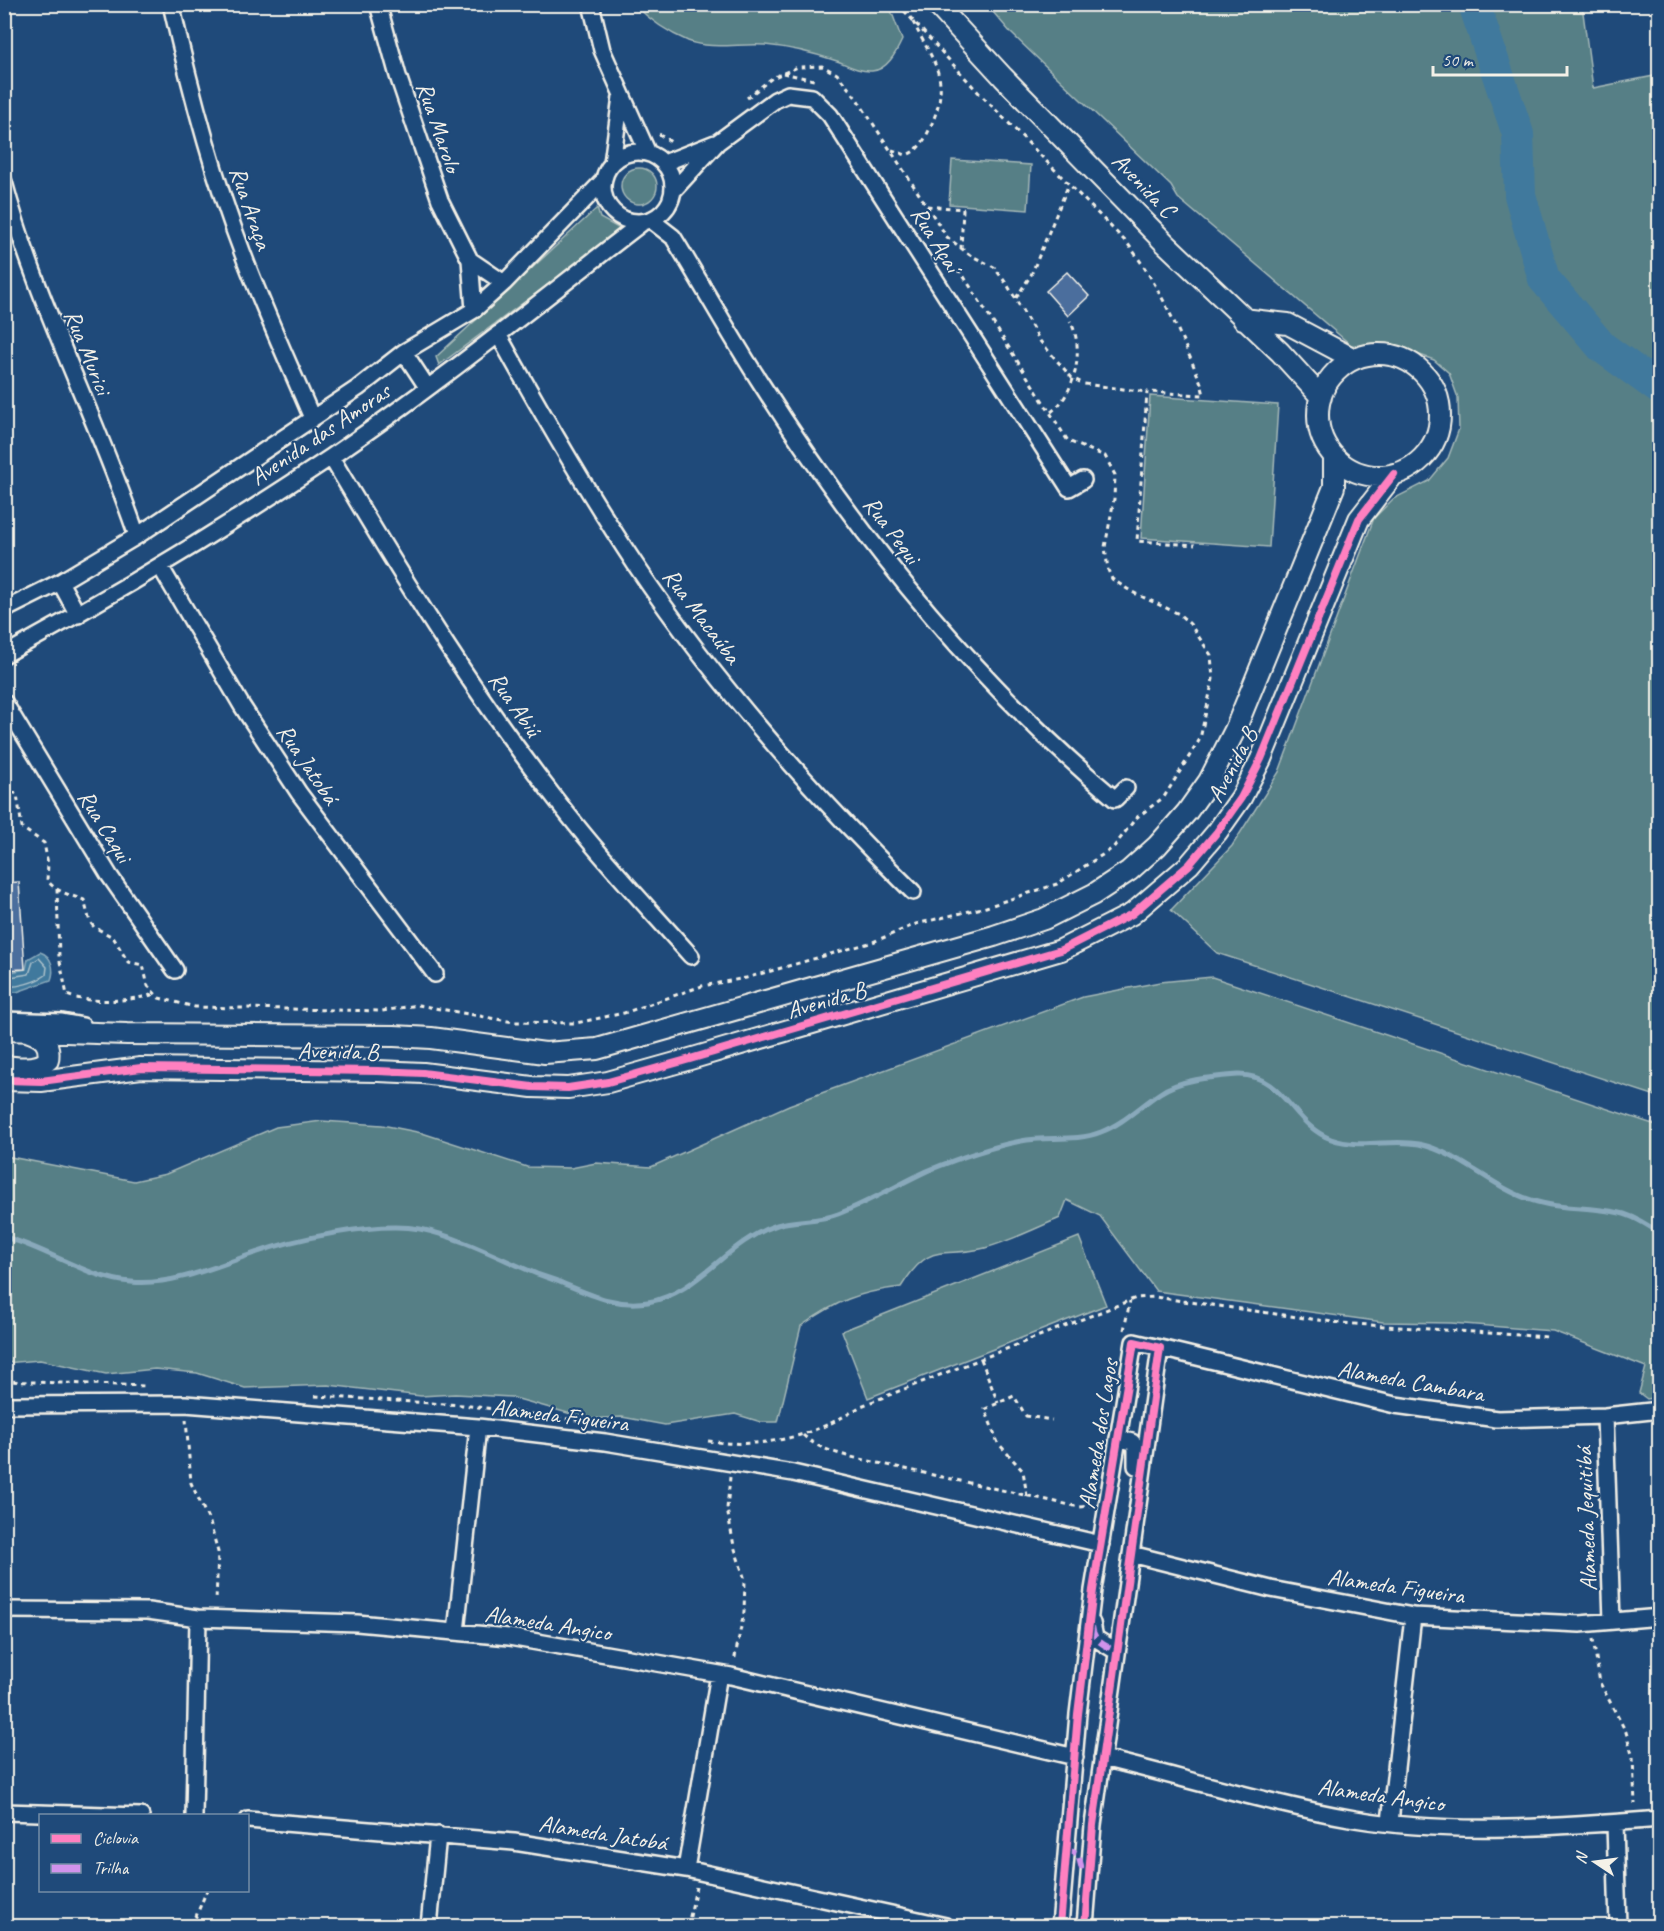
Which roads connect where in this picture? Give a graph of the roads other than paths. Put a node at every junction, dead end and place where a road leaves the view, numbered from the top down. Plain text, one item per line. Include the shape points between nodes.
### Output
1 (171, 4) edge
2 (378, 4) edge
3 (591, 4) edge
4 (936, 4) edge
5 (621, 97) junction
6 (718, 142) junction
7 (648, 153) junction
8 (612, 163) junction
9 (664, 163) junction
10 (603, 181) junction
11 (4, 182) edge
12 (671, 197) junction
13 (7, 199) edge
14 (647, 221) junction
15 (673, 237) junction
16 (470, 260) junction
17 (504, 283) junction
18 (474, 310) junction
19 (1243, 319) junction
20 (498, 334) junction
21 (404, 352) junction
22 (1354, 359) junction
23 (428, 387) junction
24 (1321, 397) junction
25 (312, 418) junction
26 (1334, 456) junction
27 (331, 457) junction
28 (1394, 474) junction
29 (1083, 480) dead end
30 (136, 537) junction
31 (160, 566) junction
32 (60, 582) junction
33 (4, 610) edge
34 (78, 615) junction
35 (4, 655) edge
36 (4, 702) edge
37 (1126, 788) dead end
38 (913, 892) dead end
39 (691, 956) dead end
40 (175, 970) dead end
41 (435, 974) dead end
42 (9, 1026) edge
43 (4, 1066) edge
44 (4, 1080) edge
45 (1160, 1348) junction
46 (4, 1404) edge
47 (1659, 1410) edge
48 (1605, 1416) junction
49 (478, 1427) junction
50 (1118, 1438) junction
51 (1138, 1496) junction
52 (1101, 1544) junction
53 (1131, 1554) junction
54 (1093, 1590) junction
55 (4, 1610) edge
56 (1413, 1616) junction
57 (1659, 1617) edge
58 (198, 1618) junction
59 (1612, 1621) junction
60 (456, 1632) junction
61 (1116, 1652) junction
62 (725, 1675) junction
63 (1074, 1757) junction
64 (1102, 1758) junction
65 (4, 1812) edge
66 (95, 1814) edge
67 (194, 1814) edge
68 (1659, 1819) edge
69 (249, 1820) edge
70 (1390, 1822) junction
71 (1615, 1823) junction
72 (438, 1835) junction
73 (1065, 1849) junction
74 (692, 1870) junction
75 (1086, 1906) junction
76 (429, 1926) edge
77 (946, 1926) edge
78 (1060, 1926) edge
79 (1085, 1926) edge
80 (1618, 1926) edge

1 - 25 street, Rua Araça via 220,190 262,303
2 - 16 street, Rua Marolo via 440,200
3 - 5 street via 602,50
4 - 19 street, Avenida C
5 - 7 street
5 - 8 street
6 - 9 street, Rua Açaí
6 - 12 street, Rua Açaí
6 - 29 street, Rua Açaí via 788,94 812,97 822,104 1070,488
7 - 8 street via 629,152
7 - 9 street
8 - 10 street
9 - 12 street via 672,180
10 - 14 street via 603,192 613,212 622,218
10 - 17 street, Avenida das Amoras
11 - 13 street, Rua Murici
12 - 14 street via 663,212
12 - 15 street, Rua Pequi
13 - 30 street, Rua Murici via 54,329 114,468
14 - 15 street, Rua Pequi
14 - 20 street, Avenida das Amoras
15 - 37 street, Rua Pequi via 767,394 899,579 986,678 1075,765 1115,799
16 - 17 street, Rua Marolo
16 - 18 street, Rua Marolo
17 - 18 street, Avenida das Amoras
18 - 21 street, Avenida das Amoras
19 - 22 street via 1300,328
19 - 24 street, Avenida C
20 - 23 street, Avenida das Amoras
20 - 38 street, Rua Macaúba via 570,461 671,613 774,746
21 - 23 street
21 - 25 street, Avenida das Amoras
22 - 24 street via 1334,374
22 - 28 street via 1376,354 1398,357 1418,368 1437,395 1440,418 1434,440 1421,459
23 - 27 street, Avenida das Amoras
24 - 26 street via 1320,428
25 - 30 street, Avenida das Amoras
26 - 28 street via 1361,474
26 - 42 street, Avenida B via 1334,487 1235,730 1209,781 1180,820 1129,871 1044,919 725,1013 570,1053 404,1036 127,1034
27 - 31 street, Avenida das Amoras
27 - 39 street, Rua Abiú via 430,620 530,765 578,827
28 - 44 street, Avenida B via 1359,519 1261,759 1223,824 1189,865 1152,898 1107,928 1061,950 608,1082 568,1088 378,1071 141,1068 48,1080
30 - 32 street, Avenida das Amoras
31 - 34 street, Avenida das Amoras
31 - 41 street, Rua Jatobá via 242,706 299,793
32 - 33 street, Avenida das Amoras
32 - 34 street
34 - 35 street, Avenida das Amoras
36 - 40 street, Rua Caqui via 109,875
42 - 43 street via 43,1038 48,1060 33,1067
45 - 48 street, Alameda Cambara via 1395,1405 1497,1419
45 - 50 street, Alameda dos Lagos via 1134,1342
45 - 51 street, Alameda dos Lagos
46 - 49 street, Alameda Figueira via 185,1404
47 - 48 street, Alameda Cambara
48 - 59 street, Alameda Jequitibá
49 - 52 street, Alameda Figueira via 605,1442 793,1473
49 - 60 street
50 - 51 street via 1132,1442 1136,1448
50 - 52 street, Alameda dos Lagos
51 - 53 street, Alameda dos Lagos
52 - 54 street, Alameda dos Lagos
53 - 56 street, Alameda Figueira via 1271,1588
53 - 61 street, Alameda dos Lagos
54 - 61 street via 1092,1631 1100,1643
54 - 63 street, Alameda dos Lagos
55 - 58 street, Alameda Angico via 148,1611
56 - 59 street, Alameda Figueira
56 - 70 street
57 - 59 street, Alameda Figueira
58 - 60 street, Alameda Angico via 357,1623
58 - 67 street
60 - 62 street, Alameda Angico via 509,1637
61 - 64 street, Alameda dos Lagos
62 - 63 street, Alameda Angico
62 - 74 street
63 - 73 street, Alameda dos Lagos
64 - 70 street, Alameda Angico via 1355,1819
64 - 75 street, Alameda dos Lagos
65 - 66 street
68 - 71 street, Alameda Angico
69 - 72 street, Alameda Jatobá
70 - 71 street, Alameda Angico via 1458,1827
71 - 80 street
72 - 74 street, Alameda Jatobá via 514,1842
72 - 76 street
73 - 75 street via 1073,1850 1082,1862
73 - 78 street, Alameda dos Lagos
74 - 77 street, Alameda Jatobá
75 - 79 street, Alameda dos Lagos

